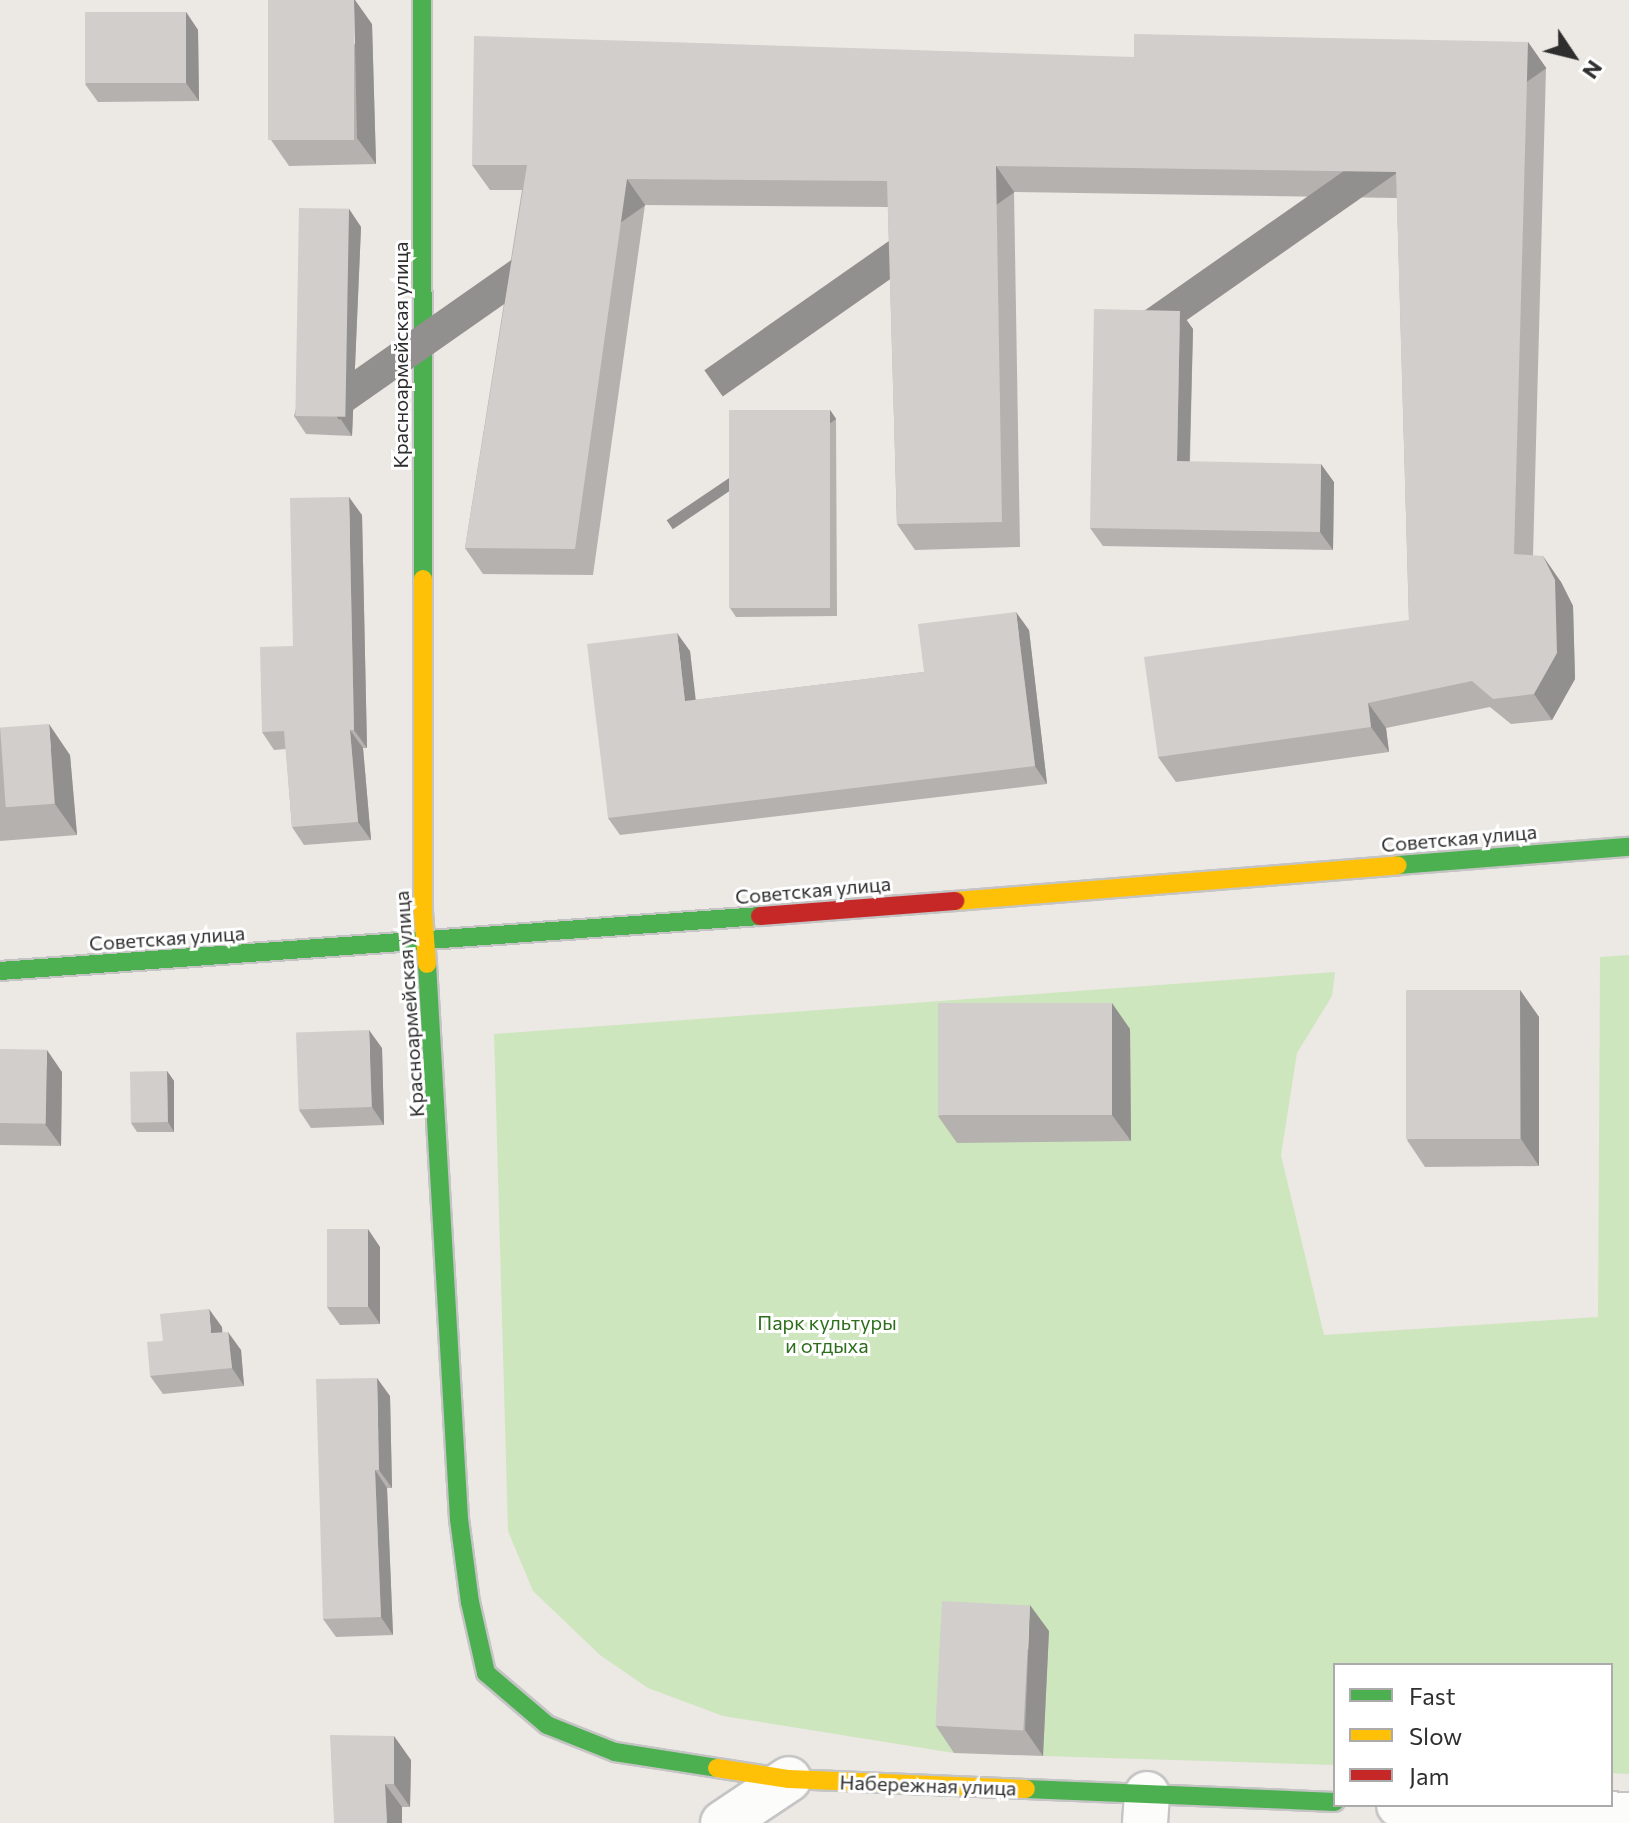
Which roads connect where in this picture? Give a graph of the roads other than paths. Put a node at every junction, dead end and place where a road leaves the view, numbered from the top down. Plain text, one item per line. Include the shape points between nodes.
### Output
1 (422, 0) edge
2 (1629, 847) edge
3 (427, 943) junction
4 (0, 971) edge
5 (789, 1779) junction
6 (1333, 1802) edge
7 (1444, 1807) edge
8 (1146, 1809) edge
9 (1629, 1815) edge
10 (723, 1823) edge

1 - 3 street, Красноармейская улица
2 - 3 street, Советская улица
3 - 4 street, Советская улица
3 - 5 street, Красноармейская улица via 459,1519 486,1673 547,1725 615,1752
5 - 8 street, Набережная улица
5 - 10 street
6 - 8 street, Набережная улица
7 - 9 street

